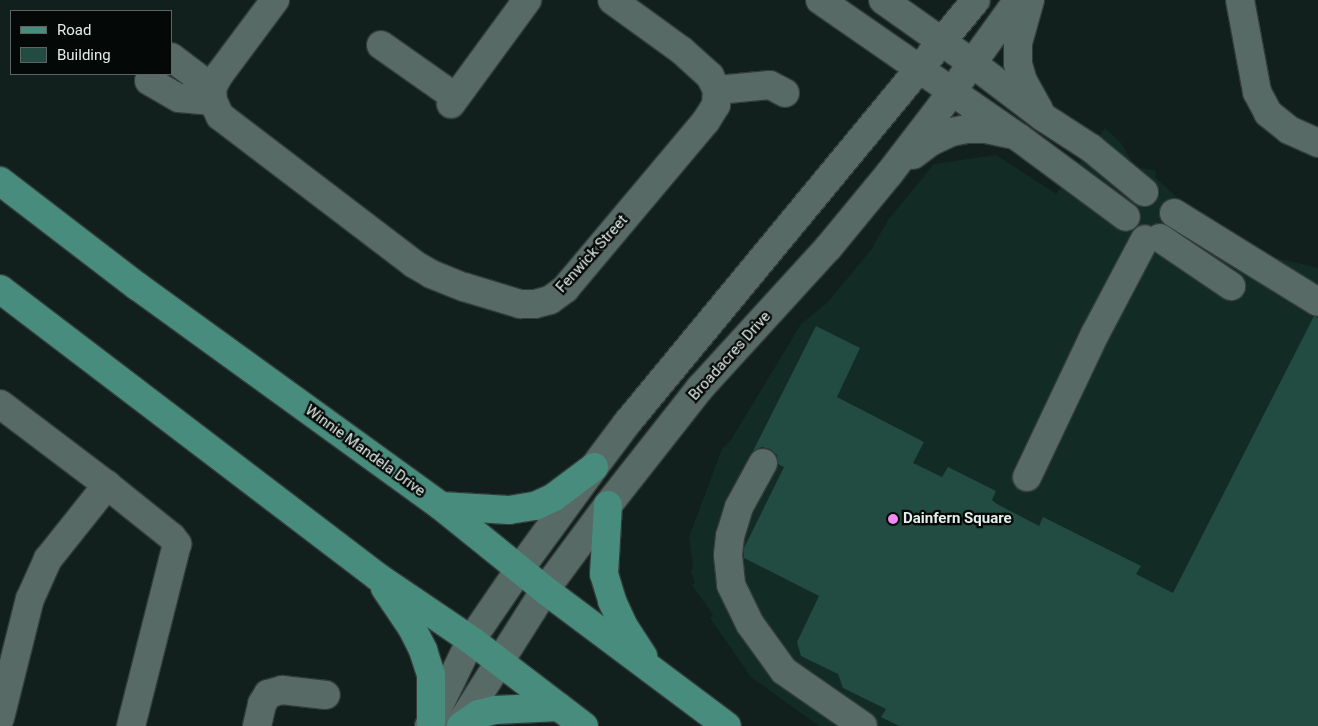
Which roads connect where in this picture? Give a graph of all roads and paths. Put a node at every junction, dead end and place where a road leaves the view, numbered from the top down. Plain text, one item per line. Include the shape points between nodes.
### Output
1 (275, 0) edge
2 (527, 0) edge
3 (612, 0) edge
4 (820, 0) edge
5 (883, 0) edge
6 (976, 0) edge
7 (1018, 0) edge
8 (1030, 0) edge
9 (1240, 0) edge
10 (942, 41) junction
11 (381, 45) dead end
12 (172, 58) edge
13 (972, 63) junction
14 (919, 70) junction
15 (149, 81) dead end
16 (718, 90) junction
17 (952, 92) junction
18 (786, 93) dead end
19 (212, 94) junction
20 (1043, 117) junction
21 (1018, 137) junction
22 (1318, 142) edge
23 (889, 174) junction
24 (0, 182) edge
25 (1144, 192) junction
26 (1174, 213) junction
27 (1126, 218) junction
28 (1152, 239) junction
29 (1231, 286) dead end
30 (0, 289) edge
31 (1318, 302) edge
32 (3, 411) edge
33 (764, 463) dead end
34 (594, 467) junction
35 (1027, 477) dead end
36 (108, 486) junction
37 (441, 506) junction
38 (608, 506) junction
39 (519, 570) junction
40 (378, 577) junction
41 (545, 590) junction
42 (30, 599) junction
43 (471, 640) junction
44 (0, 644) edge
45 (499, 663) junction
46 (652, 670) junction
47 (326, 695) dead end
48 (560, 707) junction
49 (0, 718) edge
50 (430, 724) edge
51 (131, 726) edge
52 (258, 726) edge
53 (460, 726) edge
54 (584, 726) edge
55 (726, 726) edge
56 (863, 726) edge

1 - 19 street via 219,75
2 - 11 street via 453,100
3 - 16 street via 698,64
4 - 14 street
5 - 10 street
6 - 10 street
7 - 13 street, Broadacres Drive
8 - 20 street via 1018,43 1018,64 1023,81
9 - 22 street via 1257,92 1268,113 1289,130
10 - 13 street
10 - 14 street
12 - 19 street, Fenwick Street
13 - 17 street, Broadacres Drive
13 - 20 street
14 - 17 street
14 - 34 street
15 - 19 street via 180,98
16 - 18 street via 770,85
16 - 19 street, Fenwick Street via 716,105 706,121 565,289 550,300 536,304 520,304 464,287 414,264 220,116
17 - 21 street
17 - 23 street, Broadacres Drive
20 - 25 street via 1090,148
21 - 23 street via 986,129 952,132 930,142
21 - 27 street
23 - 38 street, Broadacres Drive via 828,248 700,388
24 - 37 main road, Winnie Mandela Drive via 137,286
25 - 26 street via 1152,191 1167,198
25 - 27 street via 1131,202
26 - 28 street via 1171,228
26 - 31 street
27 - 28 street via 1132,232
28 - 29 street
28 - 35 street via 1095,334
30 - 40 main road
32 - 36 street
33 - 56 street via 739,507 730,536 731,585 750,624 784,670
34 - 37 main road via 554,497 535,506 509,510
34 - 39 street
36 - 42 street via 48,559
36 - 51 street via 177,544
37 - 39 main road, Winnie Mandela Drive
38 - 41 street, Broadacres Drive
38 - 46 main road via 604,551 612,602
39 - 41 main road, Winnie Mandela Drive
39 - 43 street
40 - 43 main road
40 - 50 main road via 423,650 431,675
41 - 45 street, Broadacres Drive
41 - 46 main road, Winnie Mandela Drive
42 - 44 street
42 - 49 street
43 - 45 main road
43 - 50 street
45 - 48 main road
45 - 53 street, Broadacres Drive
46 - 55 main road, Winnie Mandela Drive
47 - 52 street via 282,690 268,694 262,704
48 - 53 main road via 495,710 480,714
48 - 54 main road

